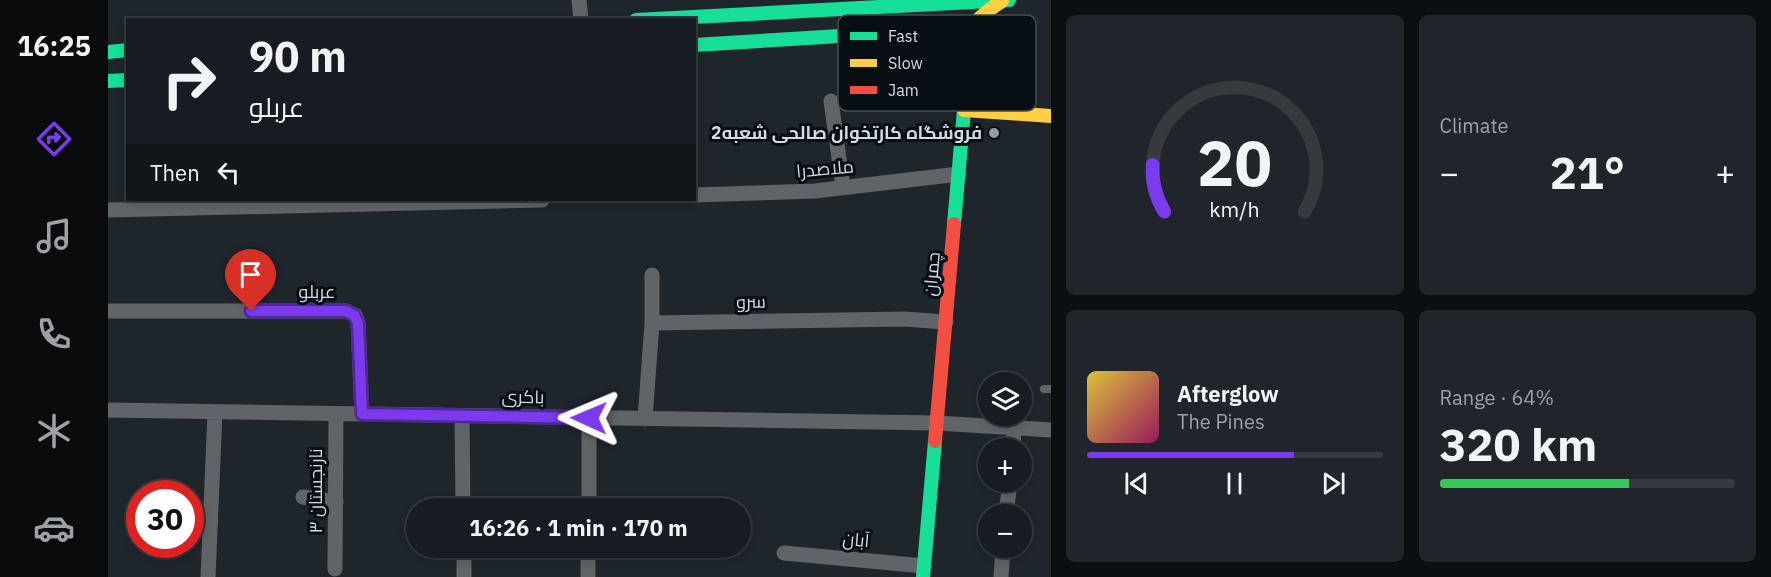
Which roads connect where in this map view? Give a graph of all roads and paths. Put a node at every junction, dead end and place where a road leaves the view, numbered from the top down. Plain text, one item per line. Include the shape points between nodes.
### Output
1 (579, 0) edge
2 (1003, 0) edge
3 (1009, 0) edge
4 (980, 15) edge
5 (581, 18) edge
6 (673, 18) edge
7 (838, 36) edge
8 (696, 45) edge
9 (126, 50) edge
10 (108, 51) edge
11 (126, 80) edge
12 (108, 81) edge
13 (831, 101) dead end
14 (964, 111) edge
15 (978, 111) edge
16 (1051, 116) edge
17 (958, 174) junction
18 (843, 187) junction
19 (696, 195) edge
20 (452, 201) edge
21 (181, 204) edge
22 (108, 210) edge
23 (652, 275) dead end
24 (108, 311) edge
25 (946, 322) junction
26 (652, 323) junction
27 (108, 410) edge
28 (214, 412) junction
29 (336, 414) junction
30 (362, 414) junction
31 (462, 416) junction
32 (589, 418) junction
33 (645, 418) junction
34 (937, 423) junction
35 (1014, 428) junction
36 (1051, 430) edge
37 (1013, 438) edge
38 (303, 497) dead end
39 (464, 498) edge
40 (589, 498) edge
41 (336, 502) junction
42 (784, 553) dead end
43 (464, 558) edge
44 (588, 558) edge
45 (1003, 558) edge
46 (335, 569) dead end
47 (924, 572) edge
48 (208, 577) edge
49 (464, 577) edge
50 (588, 577) edge
51 (1001, 577) edge

1 - 5 street
2 - 3 main road
2 - 4 main road
2 - 6 main road
7 - 8 main road, چمران
9 - 10 main road
11 - 12 main road
13 - 18 street
14 - 17 main road, چمران
15 - 16 main road
17 - 18 street, ملاصدرا
17 - 25 main road, چمران
18 - 19 street, ملاصدرا
20 - 21 street
21 - 22 street
23 - 26 street
24 - 30 street, عربلو via 346,311 358,323
25 - 26 street, سرو via 904,319
25 - 34 main road, چمران
26 - 33 street
27 - 28 street, باکری
28 - 29 street, باکری
28 - 48 street
29 - 30 street, باکری
29 - 41 street, نارنجستان ۳
30 - 31 street, باکری
31 - 32 street, باکری
31 - 39 street
32 - 33 street, باکری
32 - 40 street
33 - 34 street, باکری
34 - 35 street, باکری
34 - 47 main road, چمران
35 - 36 street, باکری
35 - 37 street
38 - 41 street
41 - 46 street, نارنجستان ۳
42 - 47 street, آبان
43 - 49 street
44 - 50 street
45 - 51 street

